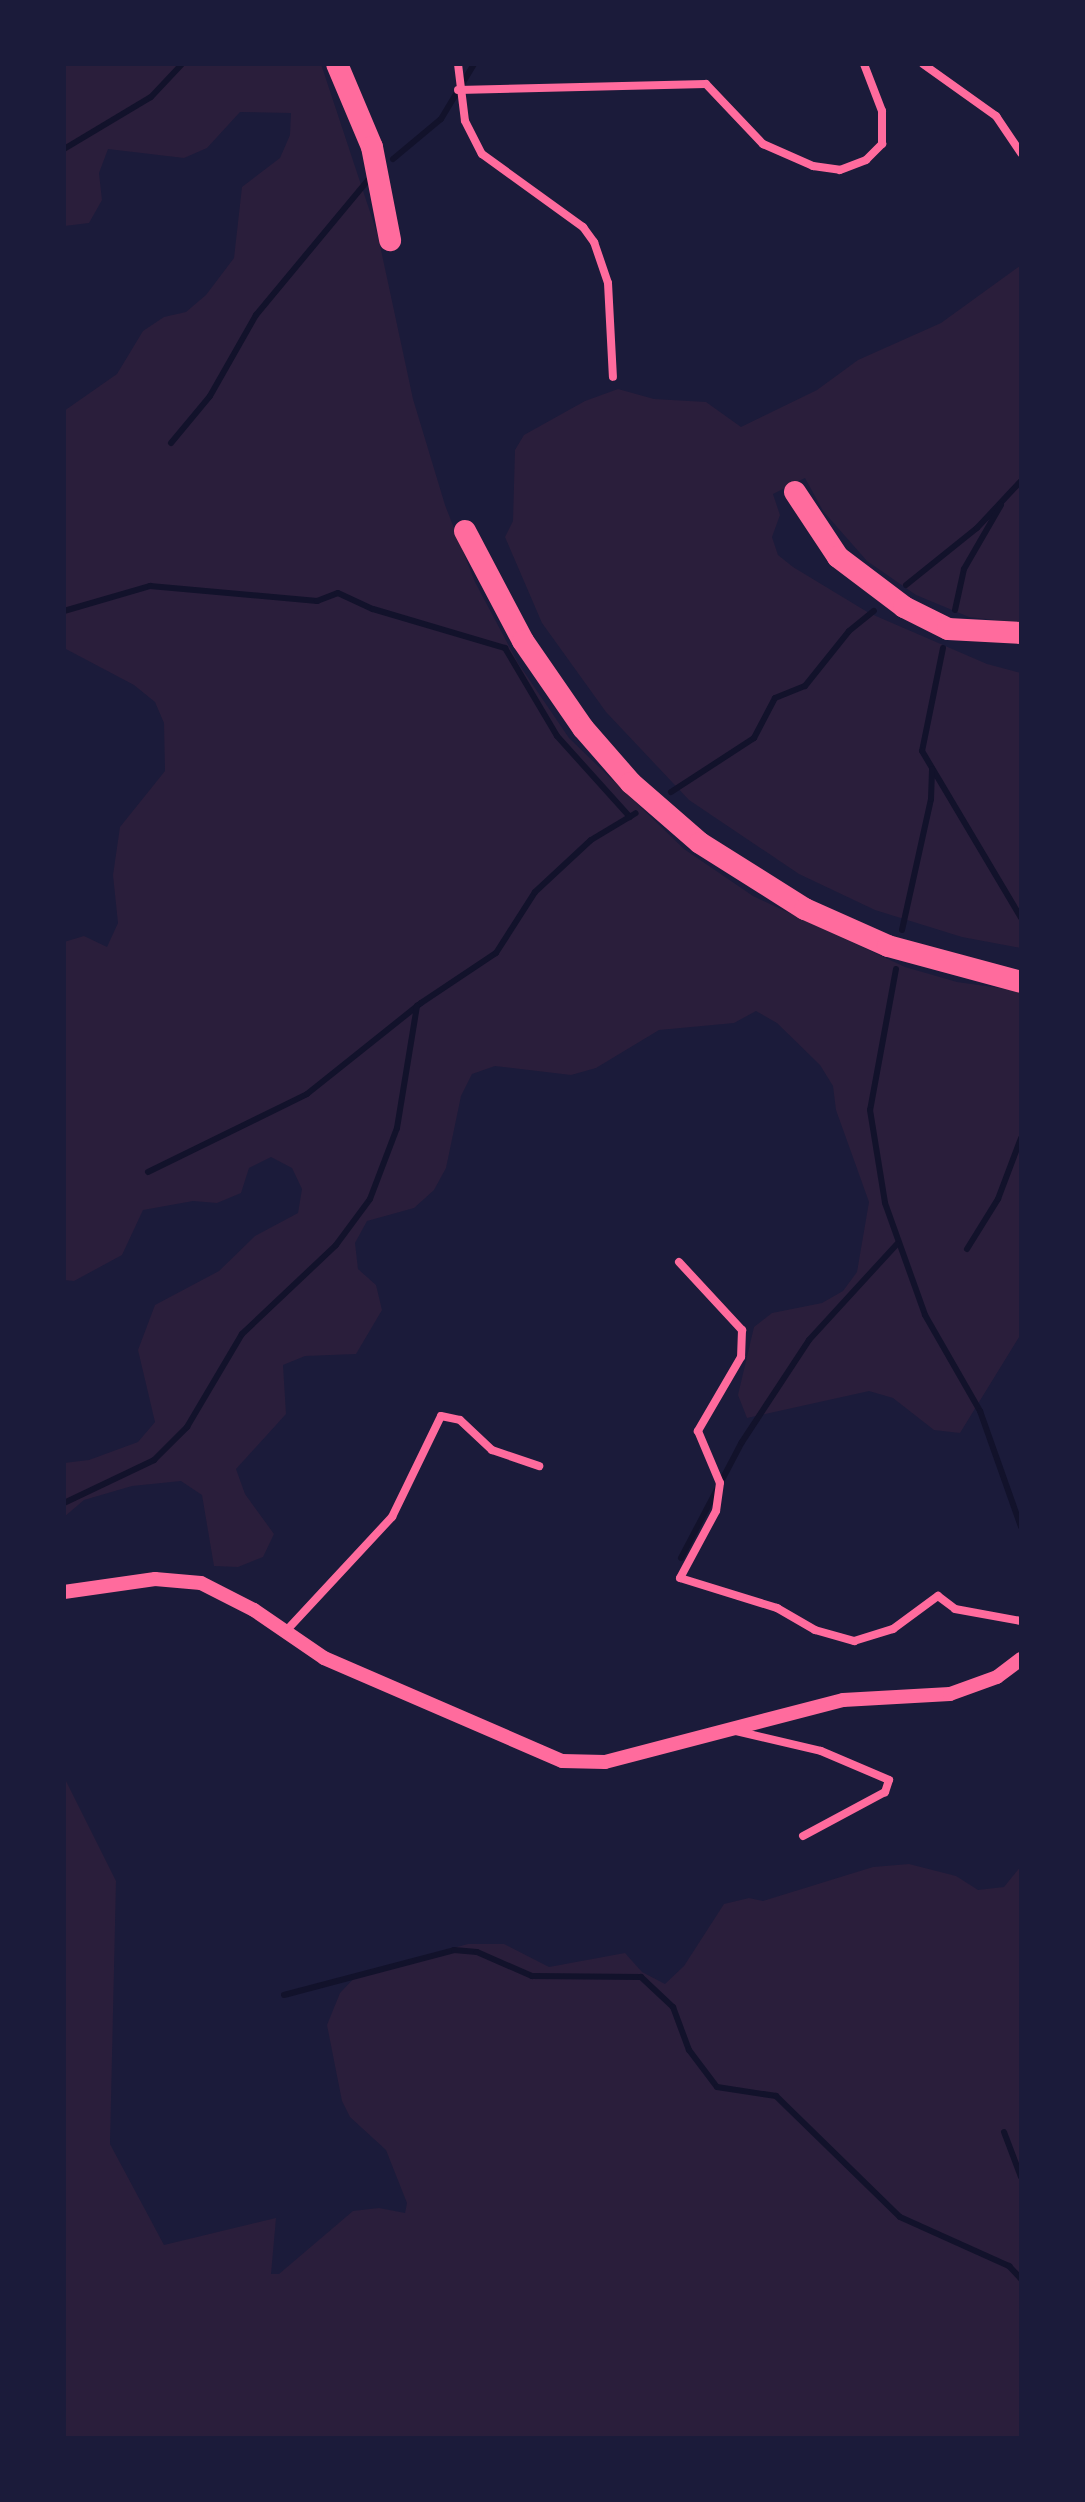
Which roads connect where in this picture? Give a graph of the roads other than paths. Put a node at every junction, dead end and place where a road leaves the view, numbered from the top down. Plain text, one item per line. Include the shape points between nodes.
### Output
1 (337, 64) edge
2 (458, 64) edge
3 (864, 64) edge
4 (923, 64) edge
5 (458, 90) junction
6 (1021, 153) edge
7 (390, 240) dead end
8 (613, 377) dead end
9 (795, 492) dead end
10 (465, 531) dead end
11 (1021, 633) edge
12 (1021, 982) edge
13 (679, 1262) dead end
14 (539, 1466) dead end
15 (64, 1592) edge
16 (1021, 1621) edge
17 (286, 1631) junction
18 (1021, 1659) edge
19 (731, 1730) junction
20 (803, 1836) dead end

1 - 7 highway via 372,147
2 - 5 street
3 - 5 street via 882,111 882,144 866,160 840,170 813,166 763,144 706,84
4 - 6 street via 996,116
5 - 8 street via 465,121 482,154 583,227 594,242 608,283
9 - 11 highway via 838,557 904,607 948,629
10 - 12 highway via 523,641 583,728 631,783 700,843 805,909 888,946
13 - 16 street via 742,1330 741,1357 698,1431 720,1483 716,1511 680,1578 777,1608 815,1630 854,1641 893,1629 938,1596 955,1609
14 - 17 street via 492,1450 460,1420 441,1416 392,1517
15 - 17 street via 155,1579 201,1583
17 - 19 street via 324,1658 562,1761 605,1762
18 - 19 street via 997,1677 950,1694 843,1700
19 - 20 street via 821,1751 889,1780 885,1792

